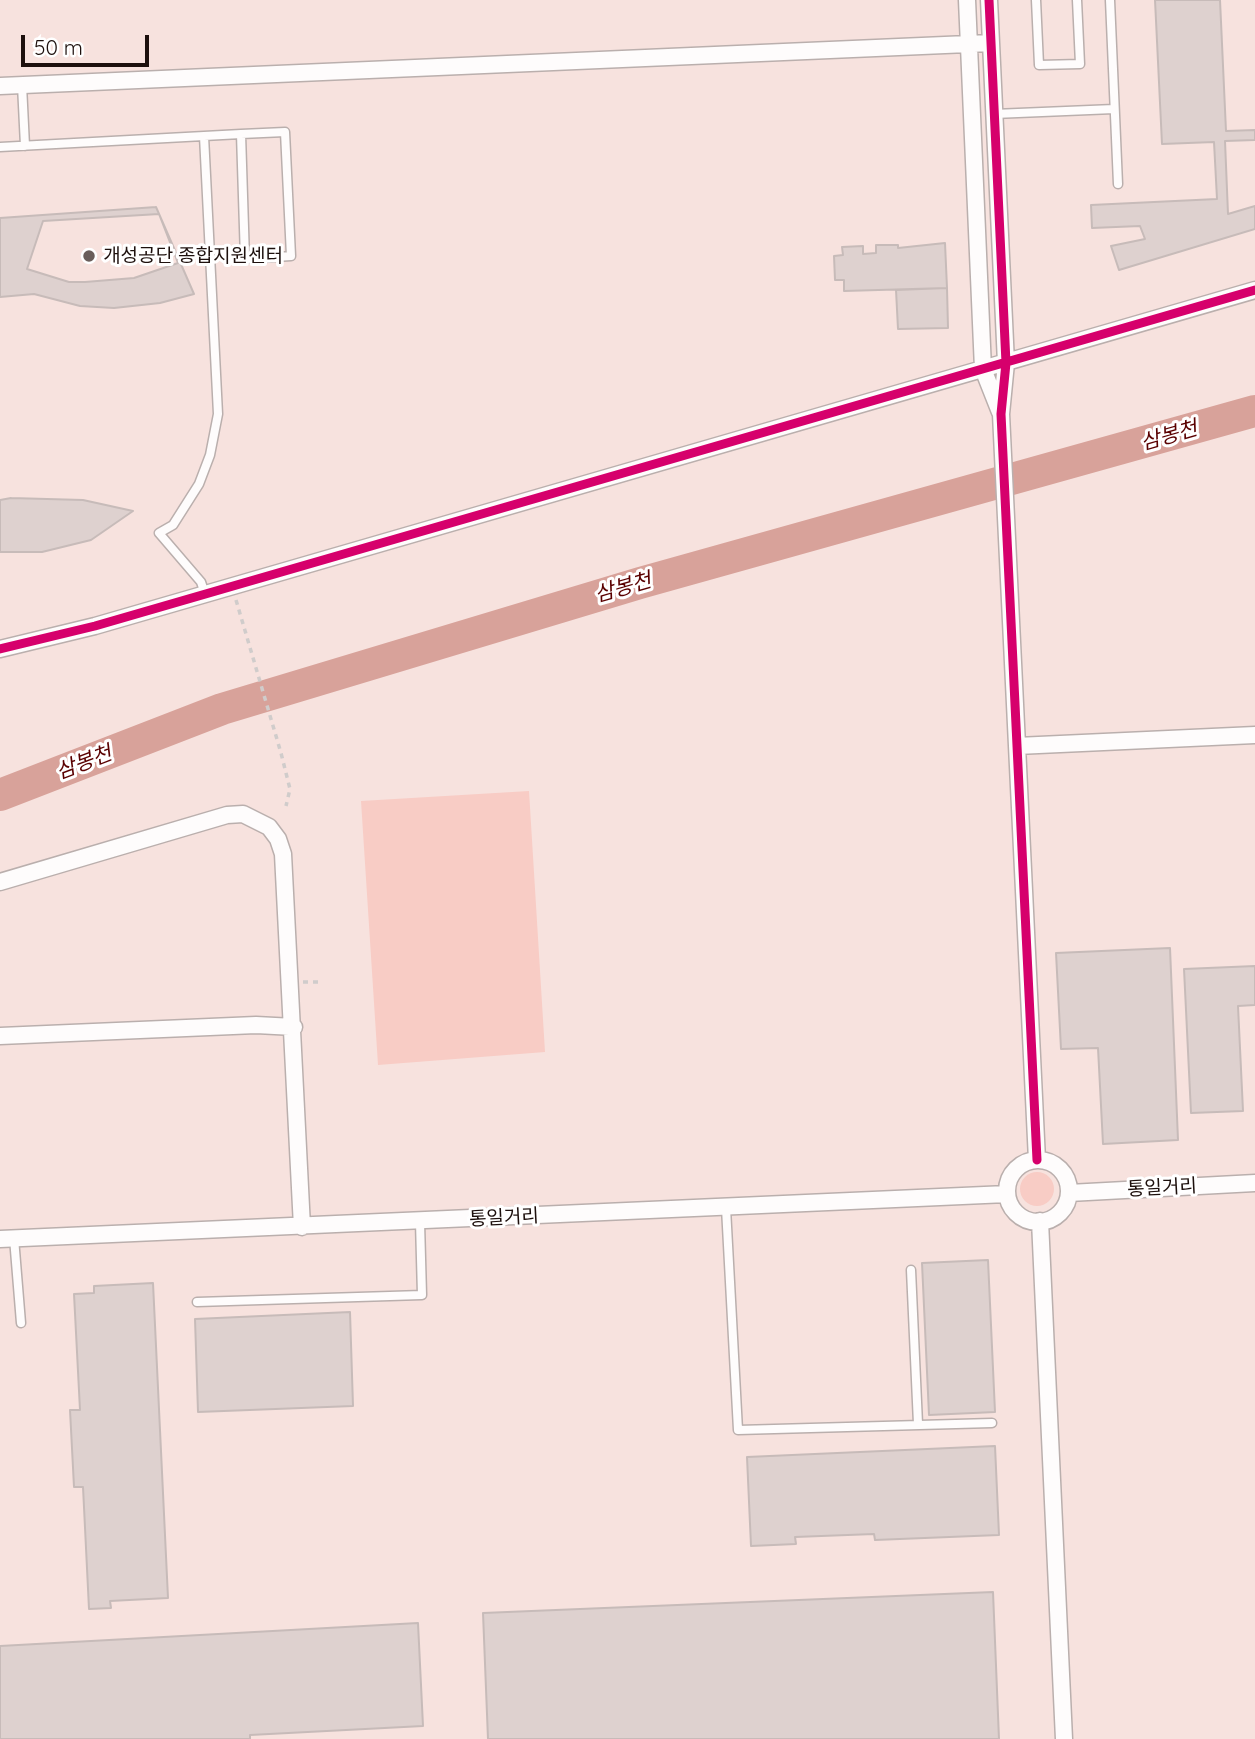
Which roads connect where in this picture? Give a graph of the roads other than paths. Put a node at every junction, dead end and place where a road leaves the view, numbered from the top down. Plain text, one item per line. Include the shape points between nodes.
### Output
1 (967, 0) edge
2 (989, 0) edge
3 (1036, 0) edge
4 (1077, 0) edge
5 (1110, 0) edge
6 (991, 43) junction
7 (969, 44) junction
8 (22, 85) junction
9 (0, 86) edge
10 (1114, 109) junction
11 (994, 114) junction
12 (241, 134) junction
13 (204, 136) junction
14 (25, 146) junction
15 (0, 147) edge
16 (1118, 184) dead end
17 (1255, 290) edge
18 (1006, 363) junction
19 (983, 369) junction
20 (1001, 415) junction
21 (205, 594) junction
22 (0, 649) edge
23 (1255, 735) edge
24 (1017, 746) junction
25 (0, 882) edge
26 (294, 1027) junction
27 (0, 1036) edge
28 (1037, 1160) junction
29 (1255, 1183) edge
30 (1069, 1193) junction
31 (1007, 1194) junction
32 (726, 1208) junction
33 (420, 1222) junction
34 (1040, 1222) junction
35 (302, 1227) junction
36 (7, 1238) edge
37 (911, 1270) dead end
38 (197, 1302) dead end
39 (21, 1323) dead end
40 (992, 1423) dead end
41 (918, 1424) junction
42 (1064, 1739) edge

1 - 7 street
2 - 6 street
3 - 4 lane via 1039,65 1080,64
5 - 10 lane
6 - 7 street
6 - 11 street
7 - 8 street
7 - 19 street
8 - 9 street
8 - 14 lane
10 - 11 lane
10 - 16 lane
11 - 18 street
12 - 12 lane via 246,259 292,257 285,132
12 - 13 lane
13 - 14 lane
13 - 21 lane via 218,414 199,484 173,525 159,533 201,582
14 - 15 lane
17 - 18 street
18 - 19 street
18 - 20 street
19 - 20 street
19 - 21 street
20 - 24 street
21 - 22 street
23 - 24 street
24 - 28 street
25 - 26 street via 227,815 254,817 274,833 283,854
26 - 27 street
26 - 35 street
28 - 30 street via 1060,1169
28 - 31 street via 1014,1171
29 - 30 street, 통일거리
30 - 34 street via 1060,1212
31 - 32 street, 통일거리
31 - 34 street via 1018,1214
32 - 33 street, 통일거리
32 - 41 lane via 738,1430
33 - 35 street, 통일거리
33 - 38 lane via 422,1295
34 - 42 street
35 - 36 street, 통일거리
36 - 39 lane
37 - 41 lane
40 - 41 lane

